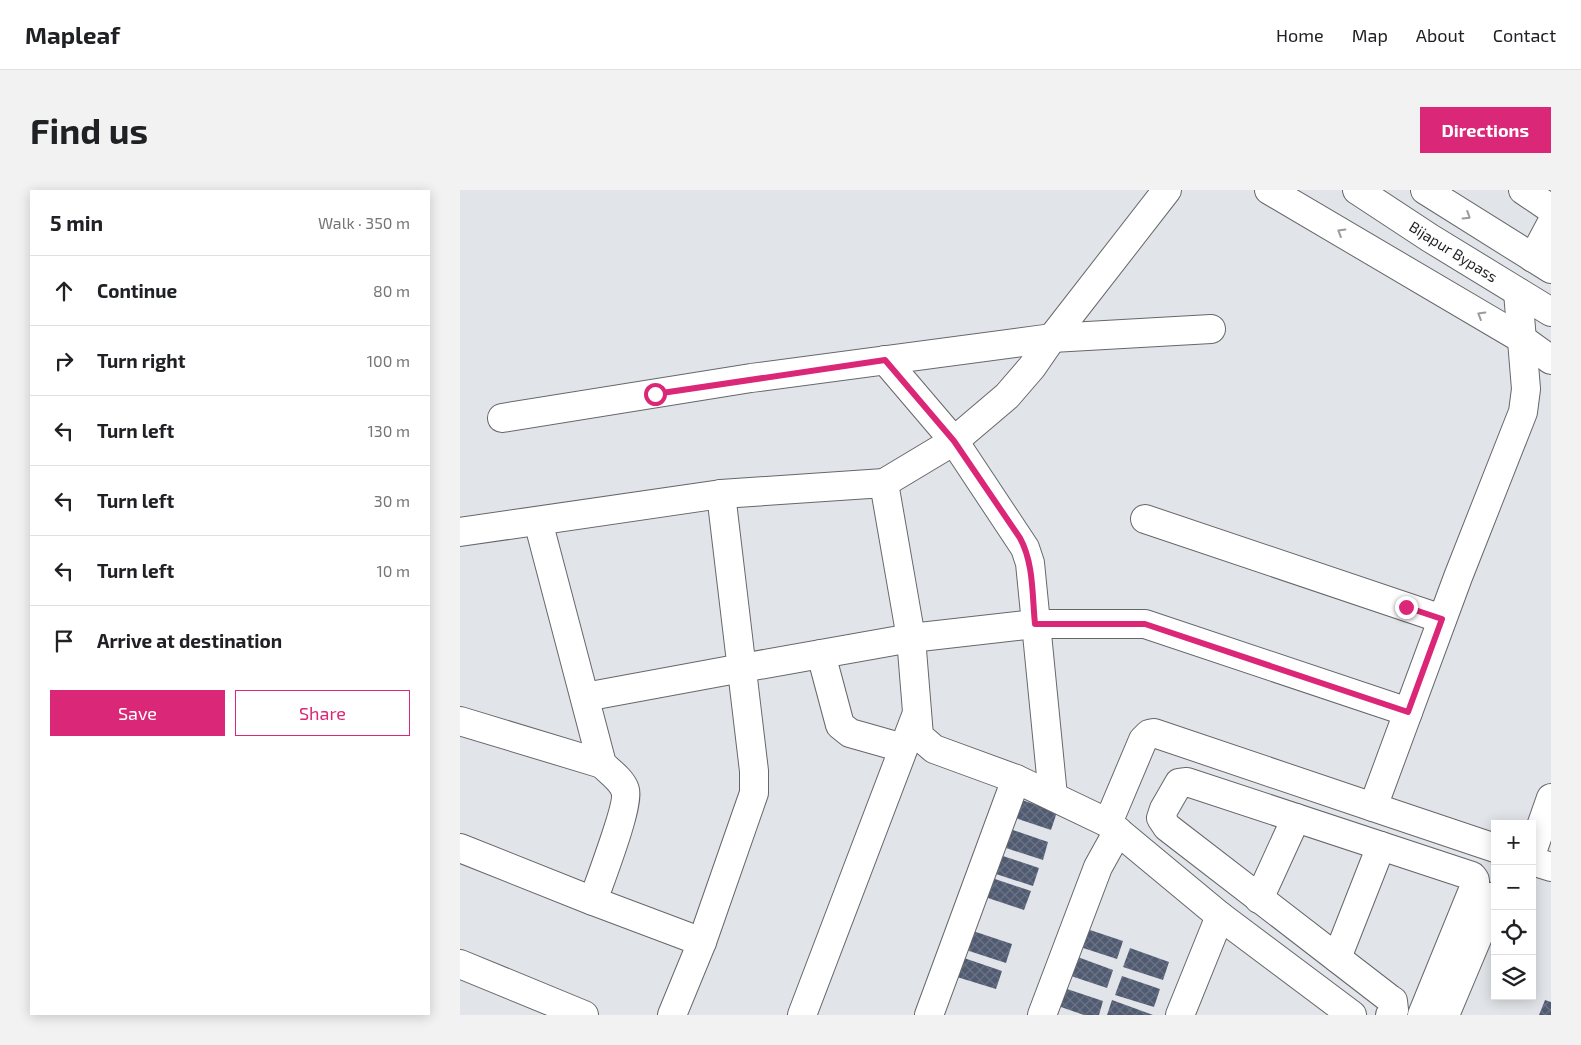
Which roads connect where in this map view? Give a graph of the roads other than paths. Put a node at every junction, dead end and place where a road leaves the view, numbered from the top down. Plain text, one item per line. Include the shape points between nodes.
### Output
1 (1167, 190) edge
2 (1269, 190) edge
3 (1357, 190) edge
4 (1425, 190) edge
5 (1523, 190) edge
6 (1551, 208) edge
7 (1551, 224) edge
8 (1542, 264) edge
9 (1518, 292) junction
10 (1551, 312) edge
11 (1211, 329) dead end
12 (1052, 338) junction
13 (1522, 339) junction
14 (885, 360) junction
15 (1551, 360) edge
16 (502, 418) dead end
17 (954, 441) junction
18 (884, 483) junction
19 (721, 494) junction
20 (1145, 520) dead end
21 (538, 521) junction
22 (460, 532) edge
23 (1442, 619) junction
24 (1035, 624) junction
25 (911, 638) junction
26 (821, 654) junction
27 (742, 668) junction
28 (585, 697) junction
29 (1408, 712) junction
30 (917, 713) junction
31 (460, 721) edge
32 (903, 748) junction
33 (602, 764) junction
34 (1016, 779) junction
35 (1053, 796) junction
36 (1551, 798) edge
37 (1373, 807) junction
38 (1296, 818) junction
39 (1113, 827) junction
40 (1536, 841) edge
41 (1382, 846) junction
42 (1491, 847) edge
43 (460, 848) edge
44 (1536, 862) edge
45 (1551, 867) edge
46 (1259, 898) junction
47 (593, 901) junction
48 (1491, 906) edge
49 (1220, 916) junction
50 (702, 942) junction
51 (1337, 958) junction
52 (460, 964) edge
53 (1343, 1012) edge
54 (1398, 1013) edge
55 (584, 1015) edge
56 (672, 1015) edge
57 (802, 1015) edge
58 (929, 1015) edge
59 (1042, 1015) edge
60 (1180, 1015) edge
61 (1422, 1015) edge
62 (1445, 1015) edge

1 - 12 main road
13 -> 2 main road
3 - 9 main road, Bijapur Bypass
4 -> 8 main road
5 - 6 main road
7 - 8 main road
9 - 10 main road, Bijapur Bypass
9 - 13 main road
11 - 12 main road
12 - 14 main road
12 - 17 main road via 1007,396
13 - 15 main road
13 - 23 main road via 1526,389 1523,412
14 - 16 main road
14 - 17 main road
17 - 18 main road
17 - 24 main road via 1025,548 1030,564
18 - 19 main road
18 - 25 main road
19 - 21 main road
19 - 27 main road
20 - 23 main road
21 - 22 main road
21 - 28 main road
23 - 29 main road
24 - 25 main road
24 - 29 main road via 1145,624
24 - 35 main road
25 - 26 main road
25 - 30 main road
26 - 27 main road
26 - 32 main road via 840,725 850,733
27 - 28 main road
27 - 50 main road via 754,793
28 - 33 main road
29 - 37 main road
30 - 32 main road
30 - 34 main road via 919,736 934,749
31 - 33 main road
32 - 57 main road
33 - 47 main road via 620,782 626,794
34 - 35 main road
34 - 58 main road
35 - 39 main road
36 - 40 main road
37 - 39 main road via 1154,733 1143,740
37 - 42 main road
38 - 41 main road
38 - 46 main road
38 - 46 main road via 1184,782 1178,785 1164,809 1161,818 1166,827
39 - 49 main road
39 - 59 main road
41 - 51 main road
41 - 61 main road via 1467,873 1476,880
43 - 47 main road
44 - 45 main road
46 - 51 main road
47 - 50 main road
48 - 62 main road
49 - 53 main road
49 - 60 main road
50 - 56 main road
51 - 54 main road via 1390,999
52 - 55 main road

